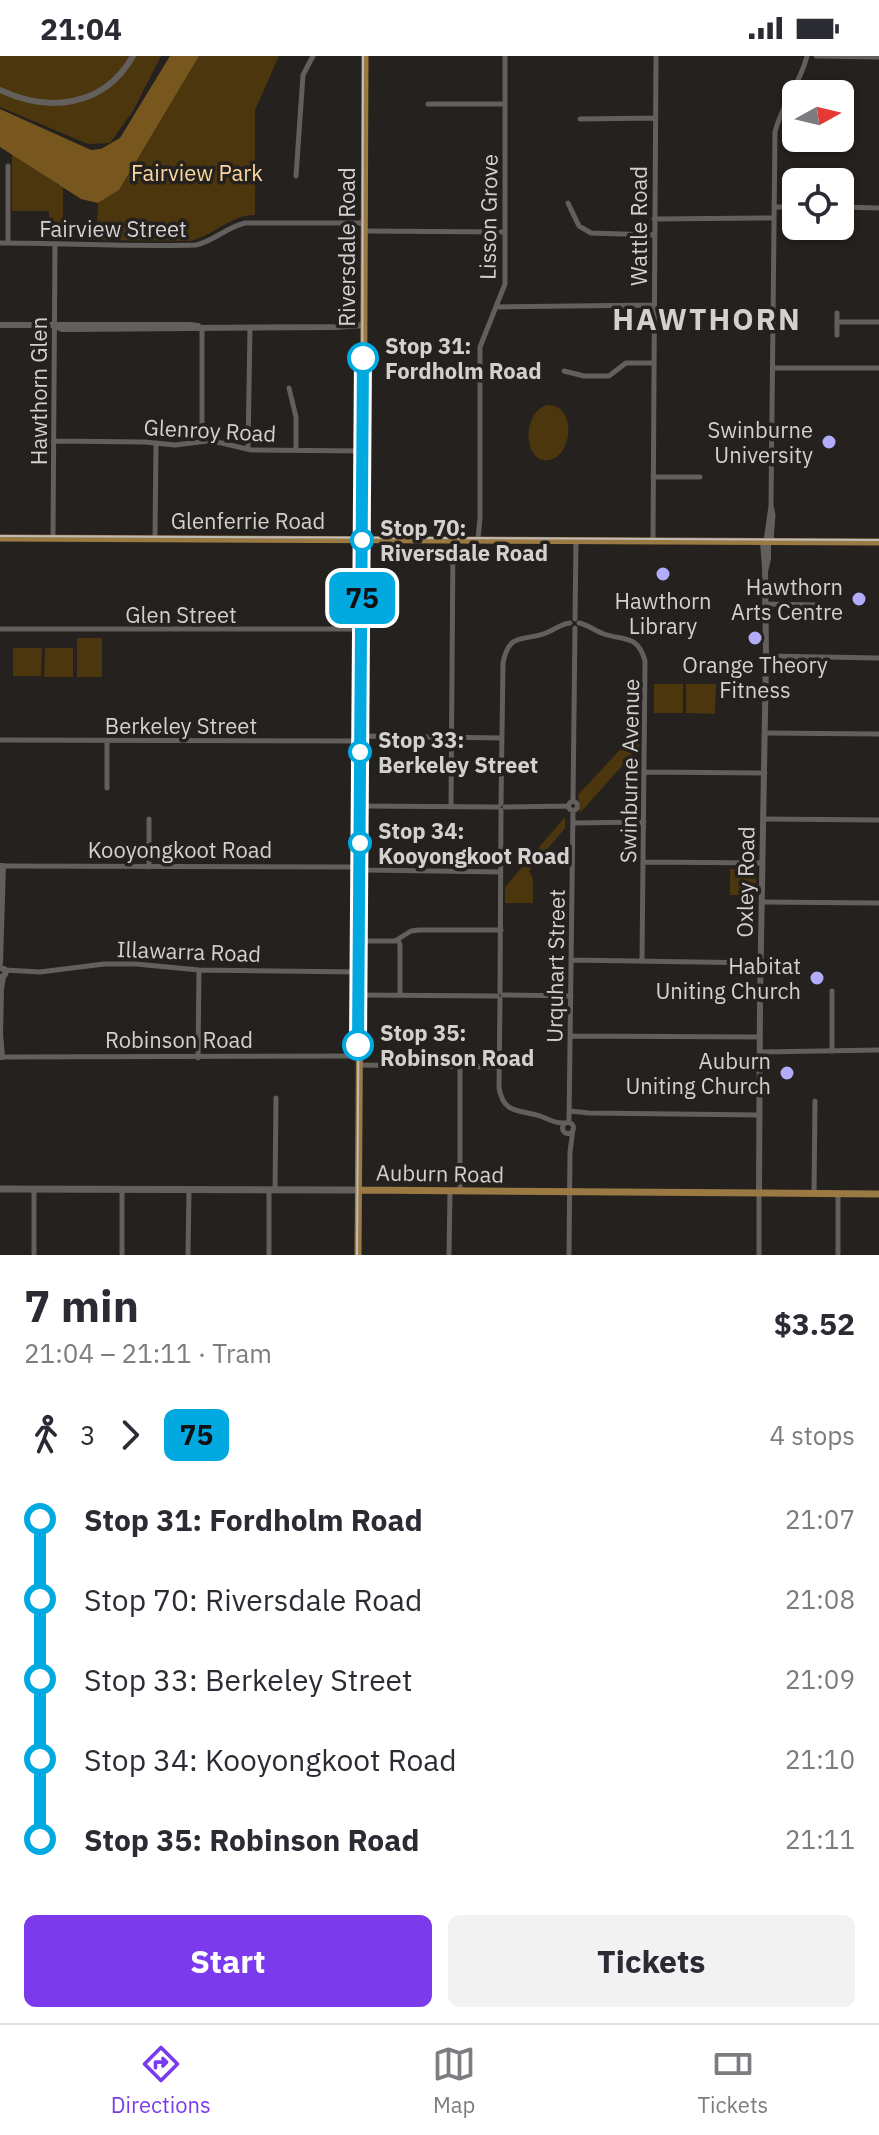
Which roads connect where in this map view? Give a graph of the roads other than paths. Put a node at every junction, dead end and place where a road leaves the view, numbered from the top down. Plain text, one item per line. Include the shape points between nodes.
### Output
1 (133, 56) edge
2 (313, 56) edge
3 (365, 56) edge
4 (505, 56) edge
5 (656, 56) edge
6 (807, 56) edge
7 (816, 56) edge
8 (879, 57) edge
9 (0, 90) edge
10 (428, 104) dead end
11 (505, 104) junction
12 (655, 118) junction
13 (580, 119) dead end
14 (8, 166) dead end
15 (296, 176) dead end
16 (568, 203) dead end
17 (774, 207) junction
18 (782, 207) edge
19 (854, 207) edge
20 (879, 208) edge
21 (774, 218) junction
22 (654, 219) junction
23 (364, 227) junction
24 (504, 232) junction
25 (654, 235) junction
26 (0, 243) edge
27 (8, 243) junction
28 (55, 244) junction
29 (654, 305) junction
30 (496, 307) junction
31 (837, 313) dead end
32 (837, 322) junction
33 (879, 322) edge
34 (0, 325) edge
35 (54, 325) junction
36 (202, 327) junction
37 (250, 327) junction
38 (364, 327) junction
39 (837, 335) dead end
40 (654, 363) junction
41 (773, 368) junction
42 (879, 368) edge
43 (564, 371) dead end
44 (289, 388) dead end
45 (53, 441) junction
46 (202, 441) junction
47 (156, 443) junction
48 (248, 449) junction
49 (296, 450) junction
50 (364, 451) junction
51 (653, 477) junction
52 (700, 477) dead end
53 (0, 538) edge
54 (53, 538) junction
55 (155, 538) junction
56 (363, 539) junction
57 (453, 539) junction
58 (480, 539) junction
59 (576, 540) junction
60 (653, 540) junction
61 (767, 541) junction
62 (879, 542) edge
63 (765, 604) junction
64 (817, 605) dead end
65 (575, 623) junction
66 (0, 629) edge
67 (363, 629) junction
68 (766, 656) junction
69 (879, 658) edge
70 (765, 733) junction
71 (879, 734) edge
72 (452, 737) junction
73 (502, 738) junction
74 (362, 739) junction
75 (0, 740) edge
76 (107, 741) junction
77 (645, 772) junction
78 (765, 773) junction
79 (107, 788) dead end
80 (361, 806) junction
81 (572, 806) junction
82 (451, 807) junction
83 (501, 807) junction
84 (149, 819) dead end
85 (764, 819) junction
86 (879, 820) edge
87 (644, 822) junction
88 (573, 823) junction
89 (644, 862) junction
90 (762, 863) junction
91 (1, 866) edge
92 (149, 867) junction
93 (361, 868) junction
94 (501, 872) junction
95 (762, 902) junction
96 (879, 903) edge
97 (501, 930) junction
98 (398, 940) junction
99 (360, 941) junction
100 (1, 954) edge
101 (571, 960) junction
102 (642, 961) junction
103 (761, 963) junction
104 (199, 970) junction
105 (360, 972) junction
106 (2, 973) edge
107 (1, 989) edge
108 (832, 991) dead end
109 (359, 995) junction
110 (400, 995) junction
111 (500, 996) junction
112 (571, 996) junction
113 (0, 1034) edge
114 (570, 1036) junction
115 (760, 1037) junction
116 (879, 1050) edge
117 (760, 1052) junction
118 (832, 1052) junction
119 (1, 1057) edge
120 (198, 1058) junction
121 (359, 1061) junction
122 (460, 1066) junction
123 (499, 1067) junction
124 (276, 1098) dead end
125 (815, 1101) dead end
126 (760, 1115) junction
127 (545, 1118) junction
128 (568, 1118) junction
129 (573, 1129) junction
130 (565, 1133) junction
131 (570, 1152) junction
132 (0, 1189) edge
133 (34, 1190) junction
134 (122, 1190) junction
135 (189, 1190) junction
136 (272, 1190) junction
137 (358, 1190) junction
138 (450, 1191) junction
139 (460, 1191) junction
140 (570, 1192) junction
141 (759, 1193) junction
142 (814, 1194) junction
143 (838, 1194) junction
144 (879, 1194) edge
145 (34, 1255) edge
146 (122, 1255) edge
147 (188, 1255) edge
148 (269, 1255) edge
149 (358, 1255) edge
150 (449, 1255) edge
151 (569, 1255) edge
152 (759, 1255) edge
153 (838, 1255) edge

1 - 9 street via 112,82 72,102 40,104
2 - 15 street via 303,75
3 - 23 main road, Riversdale Road
4 - 11 street, Lisson Grove
5 - 12 street, Wattle Road
6 - 17 street via 775,132
7 - 8 street
10 - 11 street
11 - 24 street, Lisson Grove
12 - 13 street
12 - 22 street, Wattle Road
14 - 27 street
16 - 25 street via 579,226 591,233
17 - 18 street
17 - 21 street
19 - 20 street
21 - 22 street
21 - 41 street
22 - 25 street, Wattle Road
23 - 24 street, Fairview Street
23 - 28 street, Fairview Street via 245,223 196,245
23 - 38 main road, Riversdale Road
24 - 30 street, Lisson Grove via 505,284
25 - 29 street, Wattle Road
26 - 27 street, Fairview Street
27 - 28 street, Fairview Street
28 - 35 street, Hawthorn Glen
29 - 30 street
29 - 40 street, Wattle Road
30 - 58 street, Lisson Grove via 480,347
31 - 32 street
32 - 33 street
32 - 39 street
34 - 35 street
35 - 36 street
35 - 45 street, Hawthorn Glen
36 - 37 street
36 - 46 street
37 - 38 street
37 - 48 street
38 - 50 main road, Riversdale Road
40 - 43 street via 626,363 609,376
40 - 51 street, Wattle Road
41 - 42 street
41 - 61 street
44 - 49 street
45 - 47 street, Glenroy Road
45 - 54 street, Hawthorn Glen
46 - 47 street, Glenroy Road
46 - 48 street, Glenroy Road
47 - 55 street
48 - 49 street, Glenroy Road
49 - 50 street, Glenroy Road
50 - 56 main road, Riversdale Road
51 - 52 street
51 - 60 street, Wattle Road
53 - 54 main road, Glenferrie Road
54 - 55 main road, Glenferrie Road
55 - 56 main road, Glenferrie Road
56 - 57 main road, Glenferrie Road
56 - 67 main road, Riversdale Road
57 - 58 main road, Glenferrie Road
57 - 72 street
58 - 59 main road, Glenferrie Road
59 - 60 main road, Glenferrie Road
59 - 65 street, Urquhart Street
60 - 61 main road, Glenferrie Road
61 - 62 main road, Glenferrie Road
61 - 63 street, Oxley Road
63 - 64 street
63 - 68 street, Oxley Road
65 - 73 street via 525,636 510,646 503,663
65 - 77 street, Swinburne Avenue via 625,638 642,651
65 - 81 street, Urquhart Street
66 - 67 street, Glen Street
67 - 74 main road, Riversdale Road
68 - 69 street
68 - 70 street, Oxley Road
70 - 71 street
70 - 78 street, Oxley Road
72 - 73 street, Berkeley Street
72 - 74 street, Berkeley Street
72 - 82 street
73 - 83 street
74 - 76 street, Berkeley Street
74 - 80 main road, Riversdale Road
75 - 76 street, Berkeley Street
76 - 79 street
77 - 78 street
77 - 87 street, Swinburne Avenue
78 - 85 street, Oxley Road
80 - 82 street
80 - 93 main road, Riversdale Road
81 - 83 street
81 - 88 street, Urquhart Street
82 - 83 street
83 - 94 street
84 - 92 street
85 - 86 street
85 - 90 street, Oxley Road
87 - 88 street
87 - 89 street, Swinburne Avenue
88 - 101 street, Urquhart Street
89 - 90 street
89 - 102 street, Swinburne Avenue
90 - 95 street, Oxley Road
91 - 92 street, Kooyongkoot Road
91 - 100 street
92 - 93 street, Kooyongkoot Road
93 - 94 street, Kooyongkoot Road
93 - 99 main road, Riversdale Road
94 - 97 street
95 - 96 street
95 - 103 street, Oxley Road
97 - 98 street via 419,930
97 - 111 street
98 - 99 street
98 - 110 street
99 - 105 main road, Riversdale Road
100 - 106 street
101 - 102 street
101 - 112 street, Urquhart Street
102 - 103 street
103 - 115 street, Oxley Road
104 - 105 street, Illawarra Road
104 - 106 street, Illawarra Road via 104,964
104 - 120 street
105 - 109 main road, Riversdale Road
106 - 107 street
107 - 113 street
108 - 118 street
109 - 110 street
109 - 121 main road, Riversdale Road
110 - 111 street
111 - 112 street
111 - 123 street
112 - 114 street, Urquhart Street
113 - 119 street
114 - 115 street
114 - 128 street, Urquhart Street
115 - 117 street, Oxley Road
116 - 118 street
117 - 118 street
117 - 126 street, Oxley Road
119 - 120 street, Robinson Road
120 - 121 street, Robinson Road
121 - 122 street, Robinson Road
121 - 137 main road, Riversdale Road
122 - 123 street, Robinson Road
122 - 139 street
123 - 127 street via 507,1106
124 - 136 street
125 - 142 street
126 - 128 street via 589,1113
126 - 141 street, Oxley Road
127 - 128 street via 556,1123
127 - 130 street
128 - 129 street
128 - 130 street, Urquhart Street via 562,1127
129 - 130 street
129 - 131 street
130 - 131 street
131 - 140 street
132 - 133 main road, Auburn Road
133 - 134 main road, Auburn Road
133 - 145 street
134 - 135 main road, Auburn Road
134 - 146 street
135 - 136 main road, Auburn Road
135 - 147 street
136 - 137 main road, Auburn Road
136 - 148 street
137 - 138 main road, Auburn Road
137 - 149 main road, Riversdale Road
138 - 139 main road, Auburn Road
138 - 150 street
139 - 140 main road, Auburn Road
140 - 141 main road, Auburn Road
140 - 151 street
141 - 142 main road, Auburn Road
141 - 152 street
142 - 143 main road, Auburn Road
143 - 144 main road, Auburn Road
143 - 153 street

